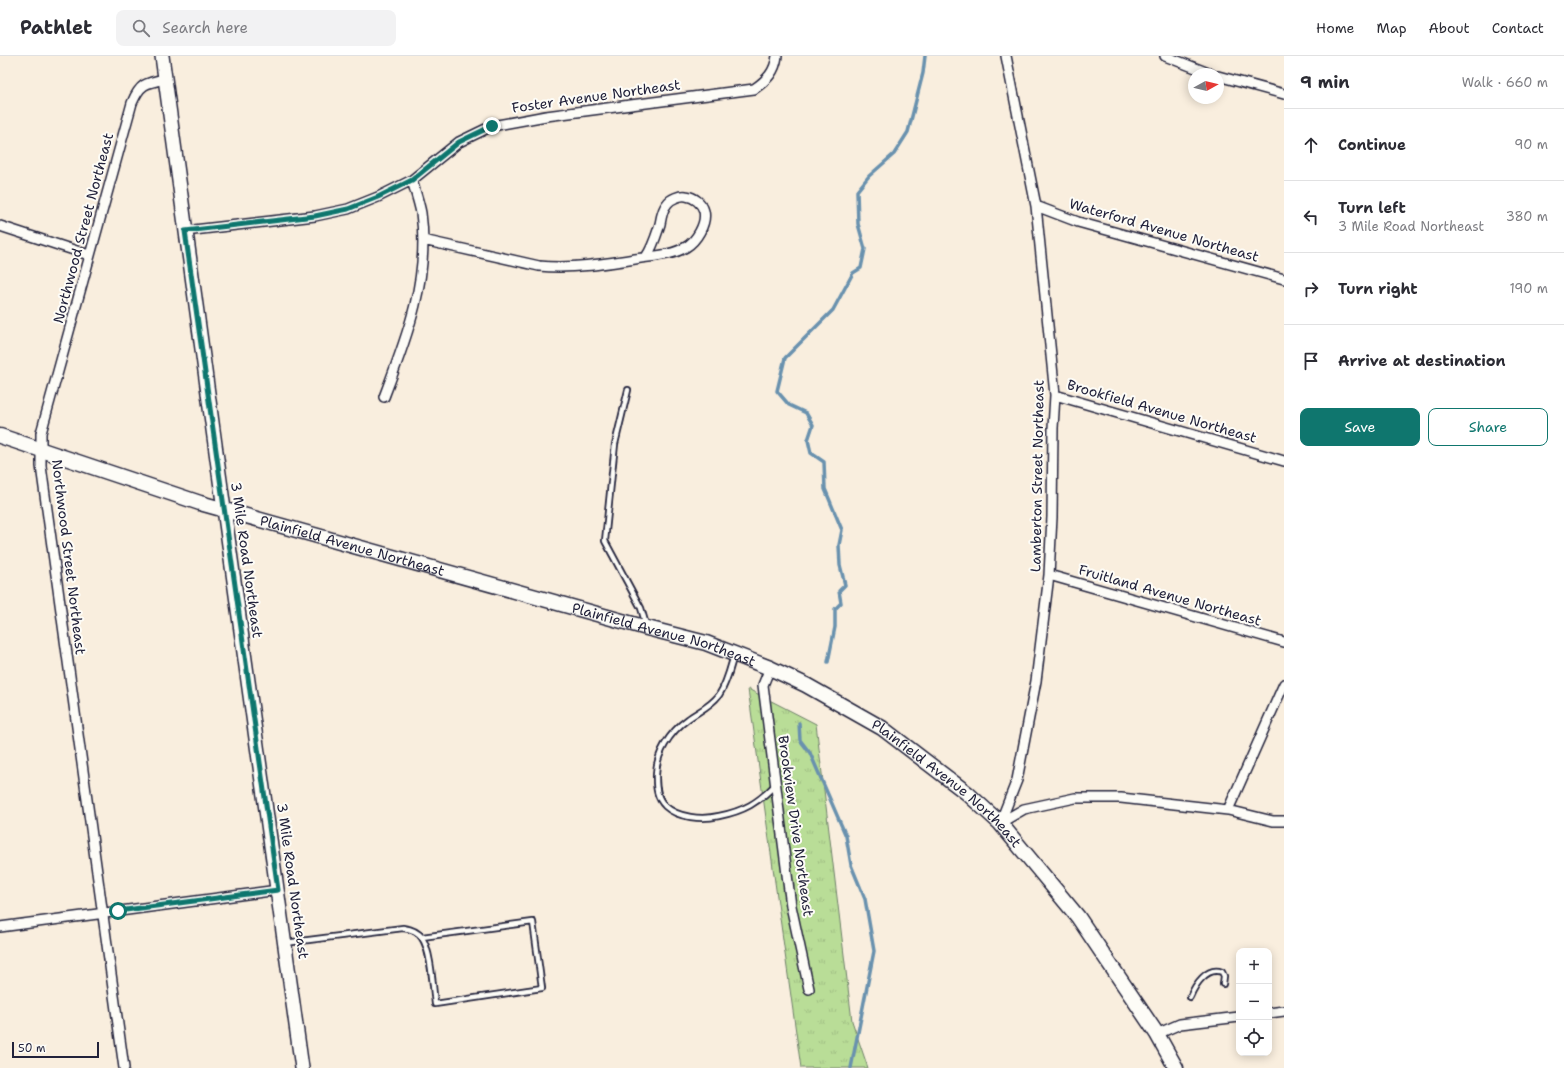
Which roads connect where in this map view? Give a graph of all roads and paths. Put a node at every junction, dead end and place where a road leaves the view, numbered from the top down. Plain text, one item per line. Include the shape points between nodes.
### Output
1 (162, 56) edge
2 (777, 56) edge
3 (1006, 56) edge
4 (1165, 56) edge
5 (1196, 68) edge
6 (1224, 78) edge
7 (165, 80) junction
8 (1284, 94) edge
9 (412, 180) junction
10 (1036, 206) junction
11 (0, 226) edge
12 (185, 231) junction
13 (423, 240) junction
14 (89, 254) junction
15 (646, 257) junction
16 (1284, 279) edge
17 (628, 390) dead end
18 (1056, 395) junction
19 (384, 397) dead end
20 (0, 436) edge
21 (41, 450) junction
22 (1284, 461) edge
23 (224, 508) junction
24 (1049, 575) junction
25 (647, 628) junction
26 (1284, 642) edge
27 (734, 654) junction
28 (770, 668) junction
29 (1284, 684) edge
30 (776, 784) junction
31 (1228, 810) junction
32 (1284, 821) edge
33 (1000, 823) junction
34 (278, 890) junction
35 (103, 913) junction
36 (0, 927) edge
37 (422, 937) junction
38 (286, 943) junction
39 (1223, 984) dead end
40 (809, 989) dead end
41 (1190, 997) dead end
42 (1284, 1011) edge
43 (1272, 1013) edge
44 (1236, 1017) edge
45 (1157, 1034) junction
46 (124, 1068) edge
47 (302, 1068) edge
48 (1176, 1068) edge

1 - 7 main road, 3 Mile Road Northeast
2 - 9 street, Foster Avenue Northeast via 776,64 767,80 754,89 546,116 492,126 459,142
3 - 10 street, Lamberton Street Northeast
4 - 5 street
6 - 8 street
7 - 12 main road, 3 Mile Road Northeast
7 - 14 street, Northwood Street Northeast via 148,82 136,92
9 - 12 street, Foster Avenue Northeast via 348,209 315,216
9 - 13 street via 421,212
10 - 16 street, Waterford Avenue Northeast via 1078,222
10 - 18 street, Lamberton Street Northeast
11 - 14 street
12 - 23 main road, 3 Mile Road Northeast
13 - 15 street via 557,268
13 - 19 street via 421,279 407,336
14 - 21 street, Northwood Street Northeast via 41,433
15 - 15 street via 670,254 686,247 695,239 704,220 704,211 700,204 685,196 677,197 667,204 652,249
17 - 25 lane via 615,444 605,541 641,608
18 - 22 street, Brookfield Avenue Northeast
18 - 24 street, Lamberton Street Northeast
20 - 21 main road, Plainfield Avenue Northeast
21 - 23 main road, Plainfield Avenue Northeast via 200,503
21 - 35 street, Northwood Street Northeast via 41,466
23 - 25 main road, Plainfield Avenue Northeast
23 - 34 main road, 3 Mile Road Northeast
24 - 26 street, Fruitland Avenue Northeast
24 - 33 street, Lamberton Street Northeast via 1036,681 1017,780
25 - 27 main road, Plainfield Avenue Northeast via 706,643
27 - 28 main road, Plainfield Avenue Northeast
27 - 30 lane via 720,694 709,706 677,728 664,746 656,770 657,793 663,804 675,813 698,818 715,817 753,805
28 - 30 street, Brookview Drive Northeast via 763,685
28 - 33 main road, Plainfield Avenue Northeast via 806,685 882,728 967,793
29 - 31 street
30 - 40 street, Brookview Drive Northeast via 791,906
31 - 32 street via 1273,821
31 - 33 street via 1121,798 1076,798 1024,809
33 - 45 main road, Plainfield Avenue Northeast via 1078,916
34 - 35 street
34 - 38 main road, 3 Mile Road Northeast
35 - 36 street
35 - 46 street, Northwood Street Northeast
37 - 37 lane via 533,922 542,988 435,1004 427,948
37 - 38 lane via 403,928
38 - 47 main road, 3 Mile Road Northeast
39 - 41 lane via 1222,972 1210,972 1195,986
42 - 43 street
44 - 45 street via 1180,1024
45 - 48 main road, Plainfield Avenue Northeast

